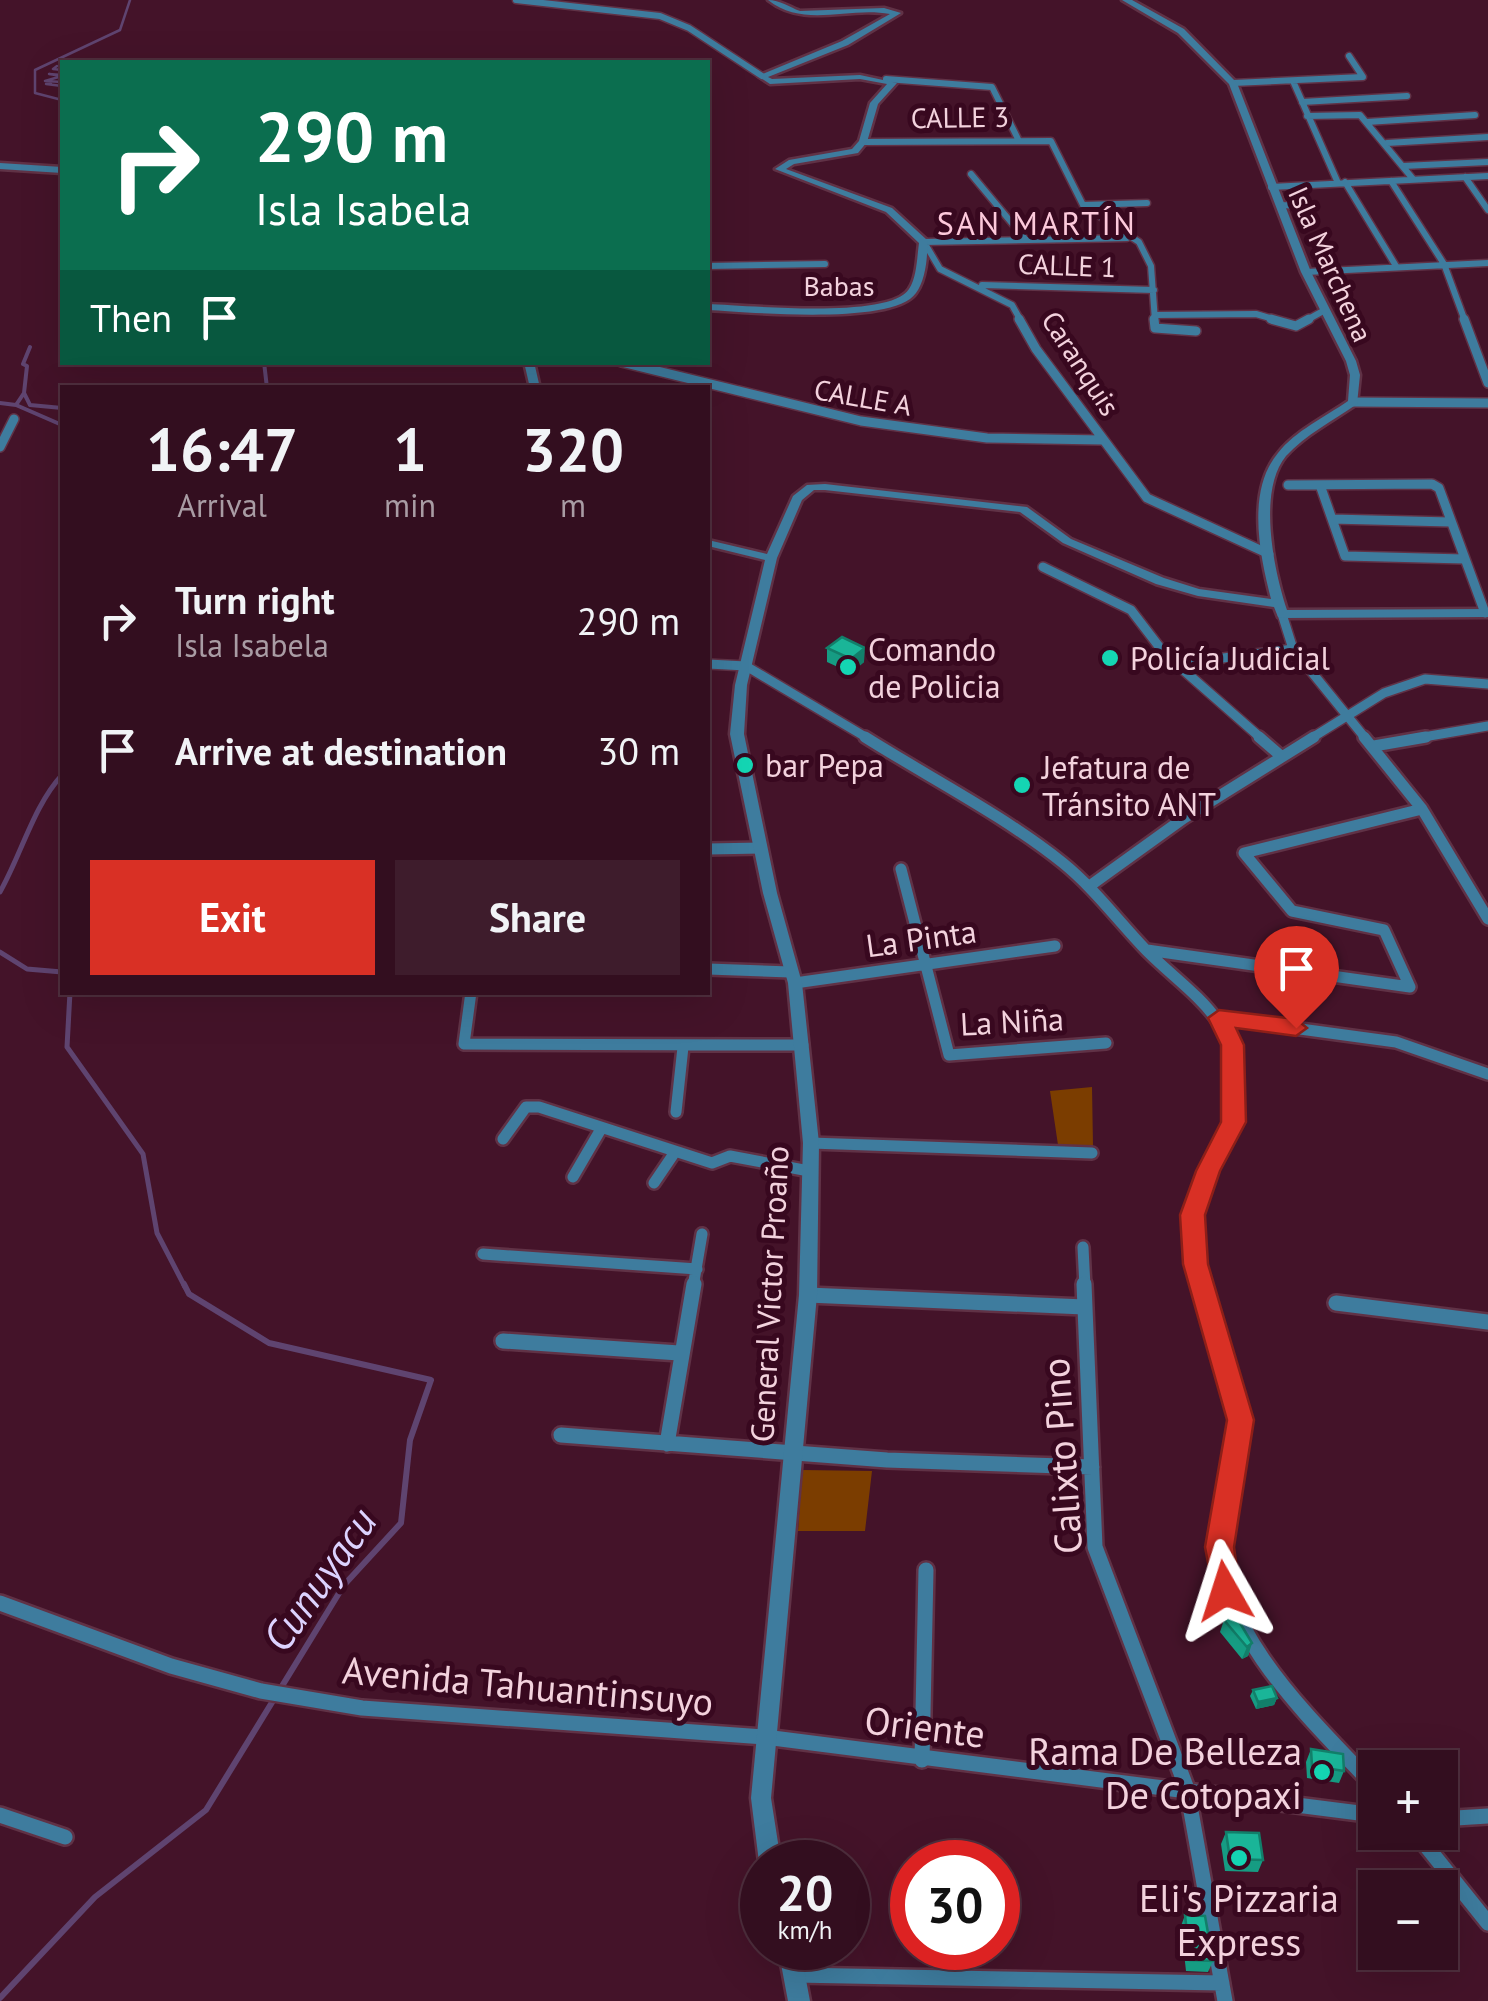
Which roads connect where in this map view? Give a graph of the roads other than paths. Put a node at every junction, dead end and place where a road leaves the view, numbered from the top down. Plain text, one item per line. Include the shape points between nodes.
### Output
1 (516, 0) edge
2 (772, 0) edge
3 (1126, 0) edge
4 (1349, 56) dead end
5 (762, 76) junction
6 (886, 79) junction
7 (1293, 81) junction
8 (1233, 83) junction
9 (1406, 96) dead end
10 (1302, 102) junction
11 (1475, 115) dead end
12 (1307, 116) junction
13 (1367, 122) junction
14 (1488, 137) edge
15 (1018, 139) junction
16 (863, 142) junction
17 (1387, 143) junction
18 (1488, 162) edge
19 (0, 166) edge
20 (1404, 166) junction
21 (60, 170) edge
22 (970, 174) dead end
23 (1488, 176) edge
24 (1466, 177) junction
25 (1413, 178) junction
26 (1390, 180) junction
27 (1342, 182) junction
28 (1272, 186) junction
29 (1147, 202) dead end
30 (1083, 204) junction
31 (1279, 205) junction
32 (1488, 210) edge
33 (1313, 222) dead end
34 (1128, 238) junction
35 (1026, 240) junction
36 (924, 242) junction
37 (1488, 263) edge
38 (825, 264) dead end
39 (1444, 264) junction
40 (710, 266) edge
41 (1396, 266) junction
42 (1306, 272) junction
43 (978, 285) junction
44 (1154, 290) junction
45 (710, 307) edge
46 (1325, 310) junction
47 (1155, 315) junction
48 (1196, 331) dead end
49 (633, 365) edge
50 (1488, 383) edge
51 (1354, 402) junction
52 (1488, 402) edge
53 (14, 419) dead end
54 (1102, 440) junction
55 (0, 447) edge
56 (1288, 485) dead end
57 (1320, 485) junction
58 (1332, 520) junction
59 (1450, 522) junction
60 (710, 543) edge
61 (1268, 554) junction
62 (771, 558) junction
63 (1464, 558) junction
64 (1043, 566) dead end
65 (1280, 609) junction
66 (1486, 613) edge
67 (1293, 649) junction
68 (710, 664) edge
69 (1176, 664) junction
70 (746, 666) junction
71 (1488, 684) edge
72 (1348, 713) junction
73 (1488, 726) edge
74 (1374, 746) junction
75 (1282, 758) junction
76 (1422, 809) junction
77 (761, 848) junction
78 (710, 849) edge
79 (901, 868) dead end
80 (1091, 885) junction
81 (1488, 919) edge
82 (1055, 946) dead end
83 (1146, 950) junction
84 (928, 967) junction
85 (710, 969) edge
86 (792, 977) junction
87 (472, 995) edge
88 (1219, 1018) junction
89 (1106, 1043) dead end
90 (802, 1045) junction
91 (682, 1047) junction
92 (1488, 1074) edge
93 (676, 1112) dead end
94 (600, 1129) junction
95 (503, 1139) dead end
96 (811, 1143) junction
97 (675, 1152) junction
98 (1092, 1154) dead end
99 (809, 1170) junction
100 (573, 1177) dead end
101 (654, 1183) dead end
102 (702, 1234) dead end
103 (1083, 1247) dead end
104 (483, 1254) dead end
105 (696, 1269) junction
106 (808, 1295) junction
107 (1336, 1304) dead end
108 (1084, 1306) junction
109 (1488, 1322) edge
110 (502, 1341) dead end
111 (679, 1353) junction
112 (561, 1435) dead end
113 (667, 1444) junction
114 (793, 1451) junction
115 (1092, 1467) junction
116 (926, 1570) dead end
117 (0, 1603) edge
118 (766, 1737) junction
119 (922, 1760) junction
120 (1358, 1769) edge
121 (1186, 1789) junction
122 (1358, 1813) edge
123 (0, 1815) edge
124 (1488, 1816) edge
125 (1458, 1818) edge
126 (65, 1837) dead end
127 (767, 1840) edge
128 (1429, 1850) edge
129 (1488, 1923) edge
130 (794, 1970) edge
131 (795, 1975) junction
132 (1223, 1992) edge
133 (798, 2001) edge

1 - 5 street via 667,18
2 - 5 street via 795,8 878,3 897,13
3 - 8 street, Isla Marchena via 1180,31
4 - 7 street via 1362,77
5 - 6 street via 770,82
6 - 15 street via 992,87
6 - 16 street via 892,86 874,103
7 - 8 street
7 - 10 street
8 - 28 street, Isla Marchena
9 - 10 street
10 - 12 street
11 - 13 street
12 - 13 street via 1351,114
12 - 27 street
13 - 17 street
14 - 17 street
15 - 16 street, CALLE 3
15 - 30 street, CALLE 3 via 1054,145
16 - 36 street, Caranquis via 850,154 779,169 888,210
17 - 20 street
18 - 20 street
19 - 21 street
20 - 25 street
22 - 35 street
23 - 24 street
24 - 25 street
24 - 32 street
25 - 26 street
26 - 27 street
26 - 39 street
27 - 28 street
27 - 41 street
28 - 31 street, Isla Marchena
29 - 30 street
30 - 34 street
31 - 33 street via 1304,206
31 - 42 street, Isla Marchena
34 - 35 street
34 - 44 street via 1139,242
35 - 36 street
36 - 43 street, Caranquis via 940,269
36 - 45 street, Babas via 914,292 899,305
37 - 39 street
38 - 40 street
39 - 41 street
39 - 50 street
41 - 42 street
42 - 46 street, Isla Marchena
43 - 44 street, CALLE 1
43 - 54 street, Caranquis via 1019,313 1036,349
44 - 47 street
46 - 47 street via 1296,326 1259,314
46 - 51 street, Isla Marchena via 1351,361
47 - 48 street via 1155,326
49 - 54 street, CALLE A via 861,422 987,438
51 - 52 street
51 - 61 street via 1282,454 1270,471
53 - 55 street
54 - 61 street, Caranquis via 1157,504
56 - 57 street
57 - 58 street
57 - 59 street via 1432,484
58 - 59 street
58 - 63 street via 1349,557
59 - 63 street
60 - 62 street
61 - 65 street
62 - 65 street, General Victor Proaño via 796,498 812,488 1023,509 1067,541 1160,581
62 - 70 street, General Victor Proaño
63 - 66 street
64 - 69 street via 1131,610
65 - 66 street
65 - 67 street
67 - 69 street
67 - 72 street
68 - 70 street
69 - 75 street
70 - 77 street, General Victor Proaño via 736,734
70 - 80 street via 982,808
71 - 72 street via 1424,680
72 - 74 street
72 - 75 street
73 - 74 street
74 - 76 street
75 - 80 street
76 - 81 street
76 - 83 street via 1244,853 1292,912 1384,930 1410,987
77 - 78 street
77 - 86 street, General Victor Proaño
79 - 84 street
80 - 83 street
82 - 84 street, La Pinta
83 - 88 street
84 - 86 street, La Pinta
84 - 89 street, La Niña via 949,1055
85 - 86 street, La Pinta
86 - 90 street, General Victor Proaño
87 - 91 street via 464,1044
88 - 92 street via 1372,1037
88 - 120 street via 1232,1045 1234,1122 1193,1215 1196,1264 1240,1420 1220,1547 1225,1591 1245,1630
90 - 91 street
90 - 96 street, General Victor Proaño
91 - 93 street
94 - 95 street via 526,1107
94 - 97 street
94 - 100 street
96 - 98 street
96 - 99 street, General Victor Proaño
97 - 99 street via 712,1164 730,1156
97 - 101 street
99 - 106 street, General Victor Proaño
102 - 105 street
103 - 108 street, Calixto Pino
104 - 105 street
105 - 111 street
106 - 108 street
106 - 114 street, General Victor Proaño
107 - 109 street
108 - 115 street, Calixto Pino
110 - 111 street
111 - 113 street
112 - 113 street
113 - 114 street
114 - 115 street
114 - 118 street, General Victor Proaño
115 - 121 street, Calixto Pino via 1098,1563
116 - 119 street
117 - 118 street, Avenida Tahuantinsuyo via 171,1666 261,1691 332,1703
118 - 119 street, Oriente
118 - 127 street, General Victor Proaño
119 - 121 street, Oriente
121 - 122 street, Oriente
121 - 132 street, Calixto Pino
123 - 126 street
124 - 125 street
128 - 129 street
130 - 131 street
131 - 132 street
131 - 133 street

